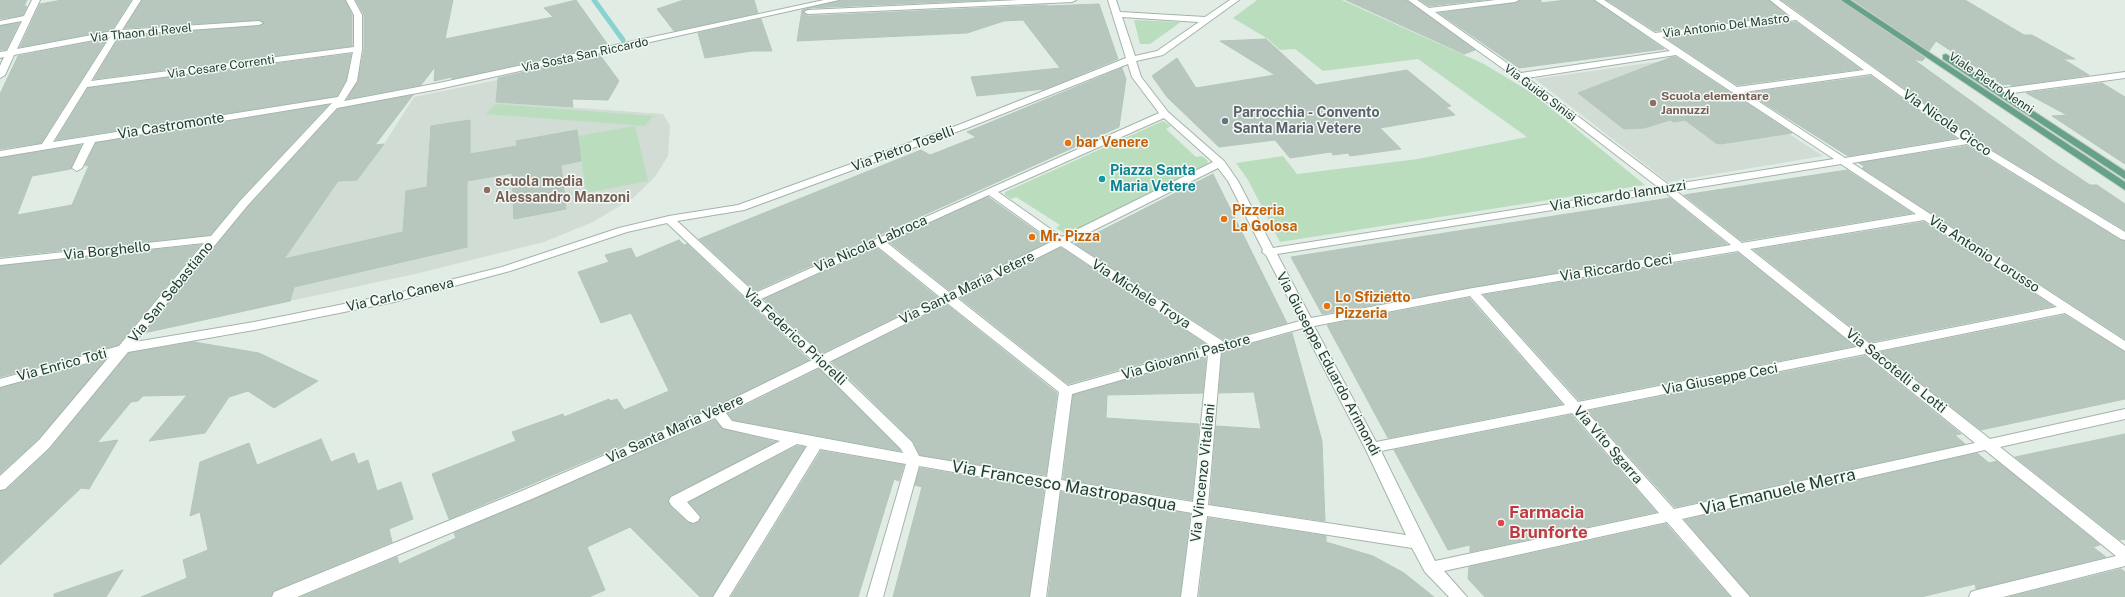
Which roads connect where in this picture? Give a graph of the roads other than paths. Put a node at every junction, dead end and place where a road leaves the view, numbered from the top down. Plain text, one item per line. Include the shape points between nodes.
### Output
1 (36, 0) edge
2 (137, 0) edge
3 (350, 0) edge
4 (835, 0) edge
5 (1072, 0) edge
6 (1112, 0) edge
7 (1235, 0) edge
8 (1412, 0) edge
9 (1515, 0) edge
10 (1599, 0) edge
11 (1774, 0) edge
12 (1845, 0) edge
13 (1859, 0) edge
14 (1427, 11) junction
15 (775, 13) junction
16 (1118, 14) junction
17 (1798, 17) junction
18 (27, 18) junction
19 (1208, 20) junction
20 (0, 23) edge
21 (259, 23) dead end
22 (117, 33) junction
23 (1653, 36) junction
24 (358, 49) junction
25 (1679, 52) junction
26 (10, 53) junction
27 (0, 55) edge
28 (1132, 59) junction
29 (1874, 71) junction
30 (0, 75) edge
31 (2125, 75) edge
32 (1518, 76) junction
33 (84, 85) junction
34 (1735, 90) junction
35 (1998, 92) junction
36 (338, 102) junction
37 (1165, 114) junction
38 (91, 139) junction
39 (1969, 141) junction
40 (46, 146) junction
41 (0, 154) edge
42 (1843, 161) junction
43 (1220, 163) junction
44 (77, 168) dead end
45 (2125, 176) edge
46 (2125, 186) edge
47 (1666, 188) junction
48 (990, 191) junction
49 (1926, 216) junction
50 (669, 219) junction
51 (2125, 237) edge
52 (214, 239) junction
53 (877, 241) junction
54 (1061, 241) junction
55 (1740, 248) junction
56 (1268, 252) junction
57 (0, 262) edge
58 (1473, 292) junction
59 (950, 297) junction
60 (753, 298) junction
61 (2068, 309) junction
62 (1307, 323) junction
63 (2125, 347) edge
64 (125, 348) junction
65 (1219, 348) junction
66 (1869, 350) junction
67 (820, 360) junction
68 (0, 383) edge
69 (1066, 391) junction
70 (1576, 408) junction
71 (717, 412) junction
72 (2125, 414) edge
73 (795, 439) junction
74 (816, 443) junction
75 (1989, 445) junction
76 (1372, 448) junction
77 (914, 460) junction
78 (1053, 484) junction
79 (0, 485) edge
80 (1200, 509) junction
81 (693, 516) dead end
82 (1670, 516) junction
83 (1417, 544) junction
84 (2125, 555) edge
85 (2125, 560) edge
86 (1431, 568) junction
87 (280, 597) edge
88 (721, 597) edge
89 (875, 597) edge
90 (1038, 597) edge
91 (1188, 597) edge
92 (1459, 597) edge
93 (1742, 597) edge
94 (1978, 597) edge

1 - 18 street
2 - 22 street
3 - 24 street, Via San Sebastiano via 357,10
4 - 15 street, Via Sosta San Riccardo
5 - 15 street
6 - 16 street
7 - 19 street, Via Pietro Toselli
8 - 14 street, Via Guido Sinisi
9 - 14 street
10 - 23 street, Via Antonio Lorusso
11 - 17 street, Via Nicola Cicco
12 - 46 main road, Viale Pietro Nenni
13 - 35 main road, Viale Pietro Nenni
14 - 32 street, Via Guido Sinisi
15 - 36 street, Via Sosta San Riccardo via 371,100
16 - 19 street
16 - 28 street
17 - 23 street, Via Antonio Del Mastro
17 - 29 street, Via Nicola Cicco
18 - 20 street
18 - 26 street
19 - 28 street, Via Pietro Toselli via 1160,53
21 - 22 street, Via Thaon di Revel
22 - 26 street, Via Thaon di Revel
22 - 33 street
23 - 25 street, Via Antonio Lorusso
24 - 33 street, Via Cesare Correnti
24 - 36 street, Via San Sebastiano via 352,81
25 - 32 street
25 - 34 street, Via Antonio Lorusso
26 - 27 street, Via Thaon di Revel
26 - 30 street
28 - 37 street via 1137,78
28 - 50 street, Via Pietro Toselli via 964,126 740,208
29 - 34 street
29 - 39 street, Via Nicola Cicco
31 - 35 street
32 - 47 street, Via Guido Sinisi
33 - 40 street
34 - 42 street, Via Antonio Lorusso
35 - 45 main road, Viale Pietro Nenni
36 - 38 street, Via Castromonte
36 - 52 street, Via San Sebastiano
37 - 43 street
37 - 48 street
38 - 40 street, Via Castromonte
38 - 44 street
39 - 42 street, Via Riccardo Iannuzzi
39 - 51 street, Via Nicola Cicco
40 - 41 street, Via Castromonte
42 - 47 street, Via Riccardo Iannuzzi
42 - 49 street, Via Antonio Lorusso
43 - 54 street
43 - 56 street, Via Giuseppe Eduardo Arimondi via 1233,181
47 - 55 street, Via Sacotelli e Lotti
47 - 56 street, Via Riccardo Iannuzzi
48 - 53 street, Via Nicola Labroca
48 - 54 street
49 - 55 street, Via Riccardo Ceci
49 - 61 street, Via Antonio Lorusso
50 - 60 street, Via Federico Priorelli
50 - 64 street, Via Carlo Caneva via 623,230 506,269 394,298
52 - 57 street, Via Borghello
52 - 64 street, Via San Sebastiano
53 - 59 street
53 - 60 street, Via Nicola Labroca
54 - 59 street, Via Santa Maria Vetere
54 - 65 street, Via Michele Troya
55 - 58 street, Via Riccardo Ceci
55 - 66 street, Via Sacotelli e Lotti
56 - 62 street, Via Giuseppe Eduardo Arimondi
58 - 62 street, Via Riccardo Ceci
58 - 70 street, Via Vito Sgarra
59 - 67 street, Via Santa Maria Vetere
59 - 69 street
60 - 67 street, Via Federico Priorelli
61 - 63 street, Via Antonio Lorusso
61 - 66 street, Via Giuseppe Ceci
62 - 65 street, Via Giovanni Pastore
62 - 76 street, Via Giuseppe Eduardo Arimondi
64 - 68 street, Via Enrico Toti
64 - 79 street, Via San Sebastiano via 44,444
65 - 69 street, Via Giovanni Pastore
65 - 80 street, Via Vincenzo Vitaliani
66 - 70 street, Via Giuseppe Ceci
66 - 75 street, Via Sacotelli e Lotti
67 - 71 street, Via Santa Maria Vetere
67 - 77 street, Via Federico Priorelli via 907,446
69 - 78 street
70 - 76 street, Via Giuseppe Ceci
70 - 82 street, Via Vito Sgarra
71 - 73 street, Via Francesco Mastropasqua via 728,425
71 - 87 street, Via Santa Maria Vetere via 529,494
72 - 75 street, Via Emanuele Merra
73 - 74 street, Via Francesco Mastropasqua
73 - 81 street via 676,501
74 - 77 street, Via Francesco Mastropasqua
74 - 88 street
75 - 82 street, Via Emanuele Merra
75 - 84 street, Via Sacotelli e Lotti
76 - 83 street, Via Giuseppe Eduardo Arimondi
77 - 78 street, Via Francesco Mastropasqua
77 - 89 street
78 - 80 street, Via Francesco Mastropasqua
78 - 90 street
80 - 83 street, Via Francesco Mastropasqua
80 - 91 street, Via Vincenzo Vitaliani
82 - 86 street, Via Emanuele Merra
82 - 93 street, Via Vito Sgarra
83 - 86 street, Via Giuseppe Eduardo Arimondi
85 - 94 street
86 - 92 street, Via Giuseppe Eduardo Arimondi

